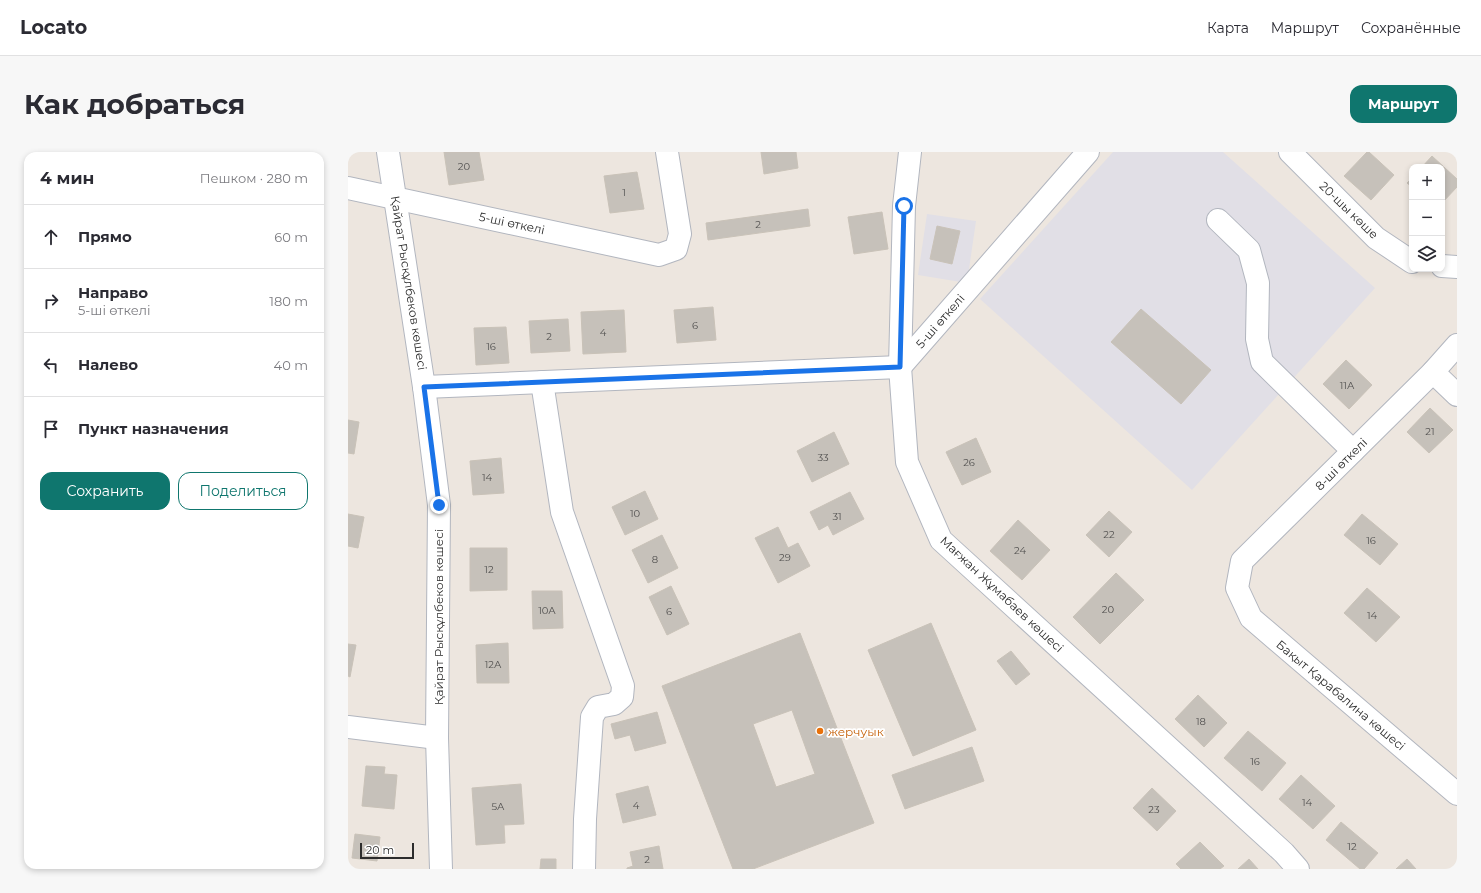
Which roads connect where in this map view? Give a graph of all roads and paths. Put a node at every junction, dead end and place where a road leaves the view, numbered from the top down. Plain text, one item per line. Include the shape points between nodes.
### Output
1 (388, 152) edge
2 (667, 152) edge
3 (910, 152) edge
4 (1088, 152) edge
5 (1290, 152) edge
6 (348, 188) edge
7 (396, 197) junction
8 (1218, 220) dead end
9 (1409, 260) edge
10 (1445, 266) edge
11 (1457, 267) edge
12 (1457, 345) edge
13 (900, 367) junction
14 (1433, 372) junction
15 (542, 382) junction
16 (424, 387) junction
17 (1457, 395) edge
18 (1353, 451) junction
19 (1236, 588) joint
20 (348, 727) edge
21 (437, 738) junction
22 (1457, 794) edge
23 (441, 869) edge
24 (584, 869) edge
25 (1298, 869) edge

1 - 7 street, Қайрат Рысқұлбеков көшесі
2 - 7 street, 5-ші өткелі via 680,234 676,249 659,255
3 - 13 street, Мағжан Жұмабаев көшесі via 904,206
4 - 13 street, 5-ші өткелі
5 - 9 street, 20-шы көше via 1376,238
6 - 7 street, 5-ші өткелі
7 - 16 street, Қайрат Рысқұлбеков көшесі
8 - 18 street via 1249,250 1258,283 1257,339 1262,362
10 - 11 street
12 - 14 street, 8-ші өткелі
13 - 15 street
13 - 25 street, Мағжан Жұмабаев көшесі via 907,462 941,540 1272,842
14 - 17 street
14 - 18 street, 8-ші өткелі
15 - 16 street
15 - 24 street via 562,512 623,686 622,697 614,704 598,708 592,717
16 - 21 street, Қайрат Рысқұлбеков көшесі via 439,505
18 - 19 street, 8-ші өткелі via 1242,561
19 - 22 street, Бақыт Қарабалина көшесі via 1251,618
20 - 21 street
21 - 23 street, Қайрат Рысқұлбеков көшесі

